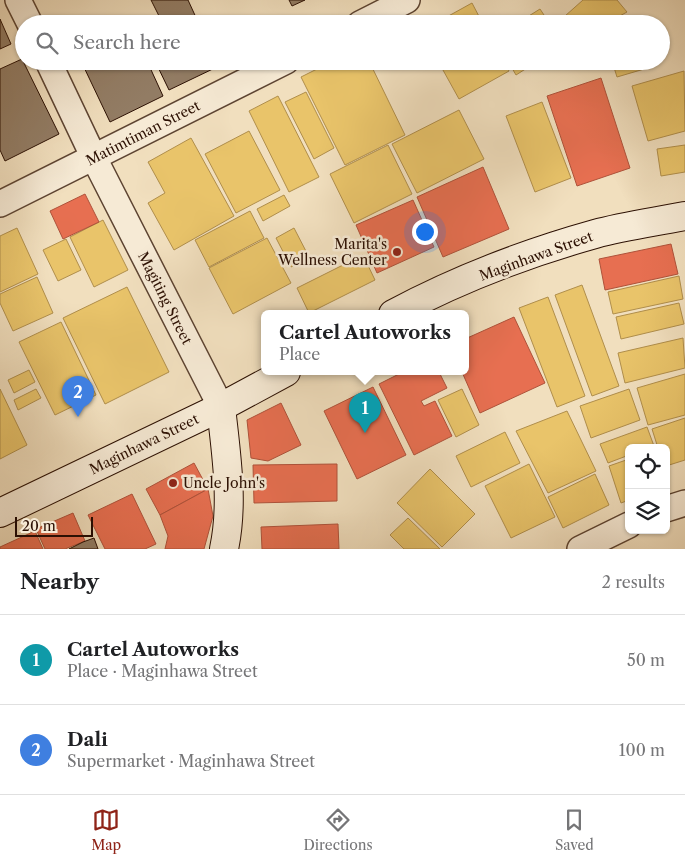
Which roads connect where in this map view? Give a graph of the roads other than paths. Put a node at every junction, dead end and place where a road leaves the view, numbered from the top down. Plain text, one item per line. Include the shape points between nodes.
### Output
1 (18, 0) edge
2 (407, 0) edge
3 (26, 15) edge
4 (378, 15) edge
5 (52, 70) edge
6 (268, 70) edge
7 (94, 158) junction
8 (0, 204) edge
9 (685, 216) edge
10 (402, 310) edge
11 (280, 375) edge
12 (221, 407) junction
13 (685, 503) edge
14 (670, 507) edge
15 (0, 513) edge
16 (625, 528) edge
17 (224, 549) edge
18 (580, 549) edge

1 - 3 street
2 - 4 street
5 - 7 street, Magiting Street
6 - 7 street, Matimtiman Street
7 - 8 street, Matimtiman Street
7 - 12 street, Magiting Street
9 - 10 street, Maginhawa Street via 596,234 535,253
11 - 12 street, Maginhawa Street
12 - 15 street, Maginhawa Street
12 - 17 street, Magiting Street via 229,482 228,530
13 - 14 street
16 - 18 street

